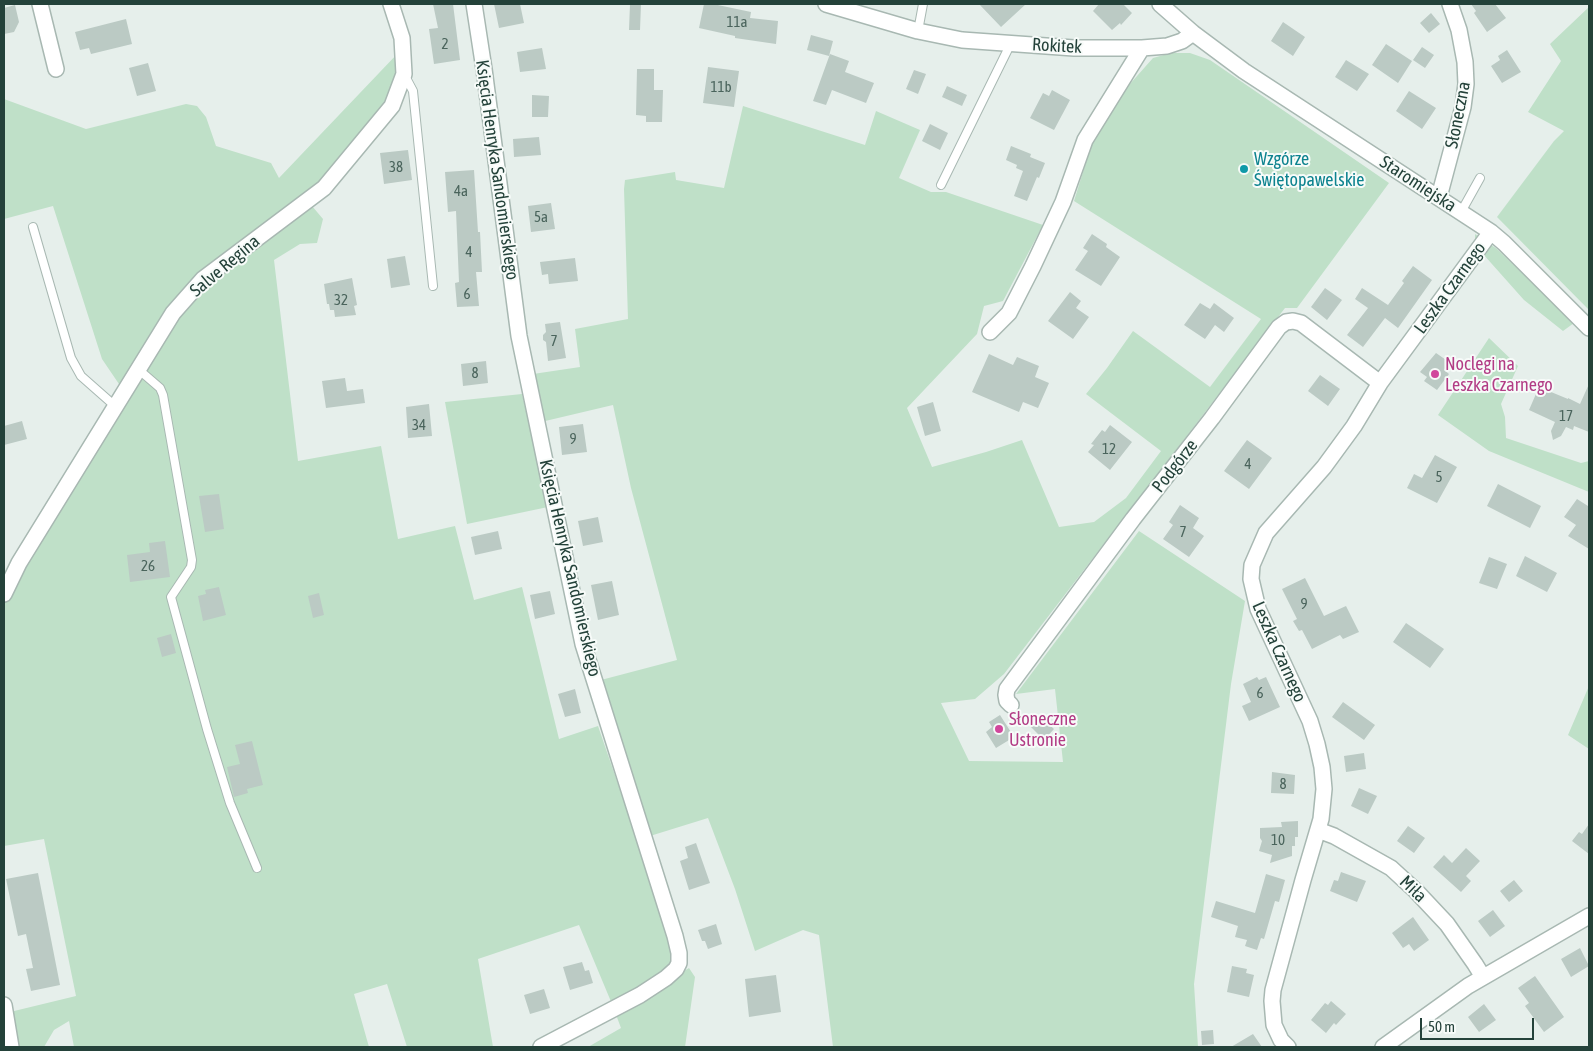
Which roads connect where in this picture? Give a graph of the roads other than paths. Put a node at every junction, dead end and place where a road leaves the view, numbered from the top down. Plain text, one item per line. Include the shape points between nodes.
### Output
1 (40, 4) edge
2 (391, 4) edge
3 (474, 4) edge
4 (826, 4) edge
5 (922, 4) edge
6 (1160, 4) edge
7 (1450, 4) edge
8 (918, 31) junction
9 (1193, 33) junction
10 (1011, 43) junction
11 (1142, 48) junction
12 (56, 69) dead end
13 (404, 74) junction
14 (1480, 178) dead end
15 (941, 185) dead end
16 (1439, 197) junction
17 (1461, 212) junction
18 (33, 227) dead end
19 (1491, 232) junction
20 (433, 286) dead end
21 (1589, 328) edge
22 (990, 332) dead end
23 (138, 368) junction
24 (1380, 383) junction
25 (115, 406) junction
26 (4, 594) edge
27 (1012, 705) dead end
28 (1318, 830) junction
29 (256, 868) dead end
30 (1589, 916) edge
31 (1483, 977) junction
32 (4, 1005) edge
33 (12, 1047) edge
34 (541, 1047) edge
35 (1288, 1047) edge
36 (1383, 1047) edge

1 - 12 street
2 - 13 street, Salve Regina via 402,38
3 - 34 street, Księcia Henryka Sandomierskiego via 519,336 584,644 679,953 676,969 666,978
4 - 8 street, Rokitek
5 - 8 lane
6 - 9 street, Staromiejska
7 - 16 street, Słoneczna via 1459,30 1466,84
8 - 10 street, Rokitek via 962,40
9 - 11 street, Rokitek via 1167,46
9 - 16 street, Staromiejska via 1244,71
10 - 11 street, Rokitek via 1074,48
10 - 15 lane
11 - 22 street via 1085,140 1063,202 1033,266 1008,312
13 - 20 lane via 413,91
13 - 23 street, Salve Regina via 392,106 324,188 203,280 172,313
14 - 17 lane
16 - 17 street, Staromiejska
17 - 19 street, Staromiejska
18 - 25 lane via 71,358 81,376
19 - 21 street, Staromiejska
19 - 24 street, Leszka Czarnego
23 - 25 street, Salve Regina
23 - 29 lane via 160,388 163,395 192,560 191,567 171,596 206,729
24 - 27 street, Podgórze via 1301,323 1286,322 1279,327 1007,689 1007,701
24 - 28 street, Leszka Czarnego via 1324,467 1266,533 1252,565 1251,579 1258,609 1310,721 1317,744 1324,788
25 - 26 street, Salve Regina via 19,563
28 - 31 street, Miła via 1391,868 1447,924
28 - 35 street, Leszka Czarnego via 1272,996 1274,1025
30 - 31 street
31 - 36 street
32 - 33 street

